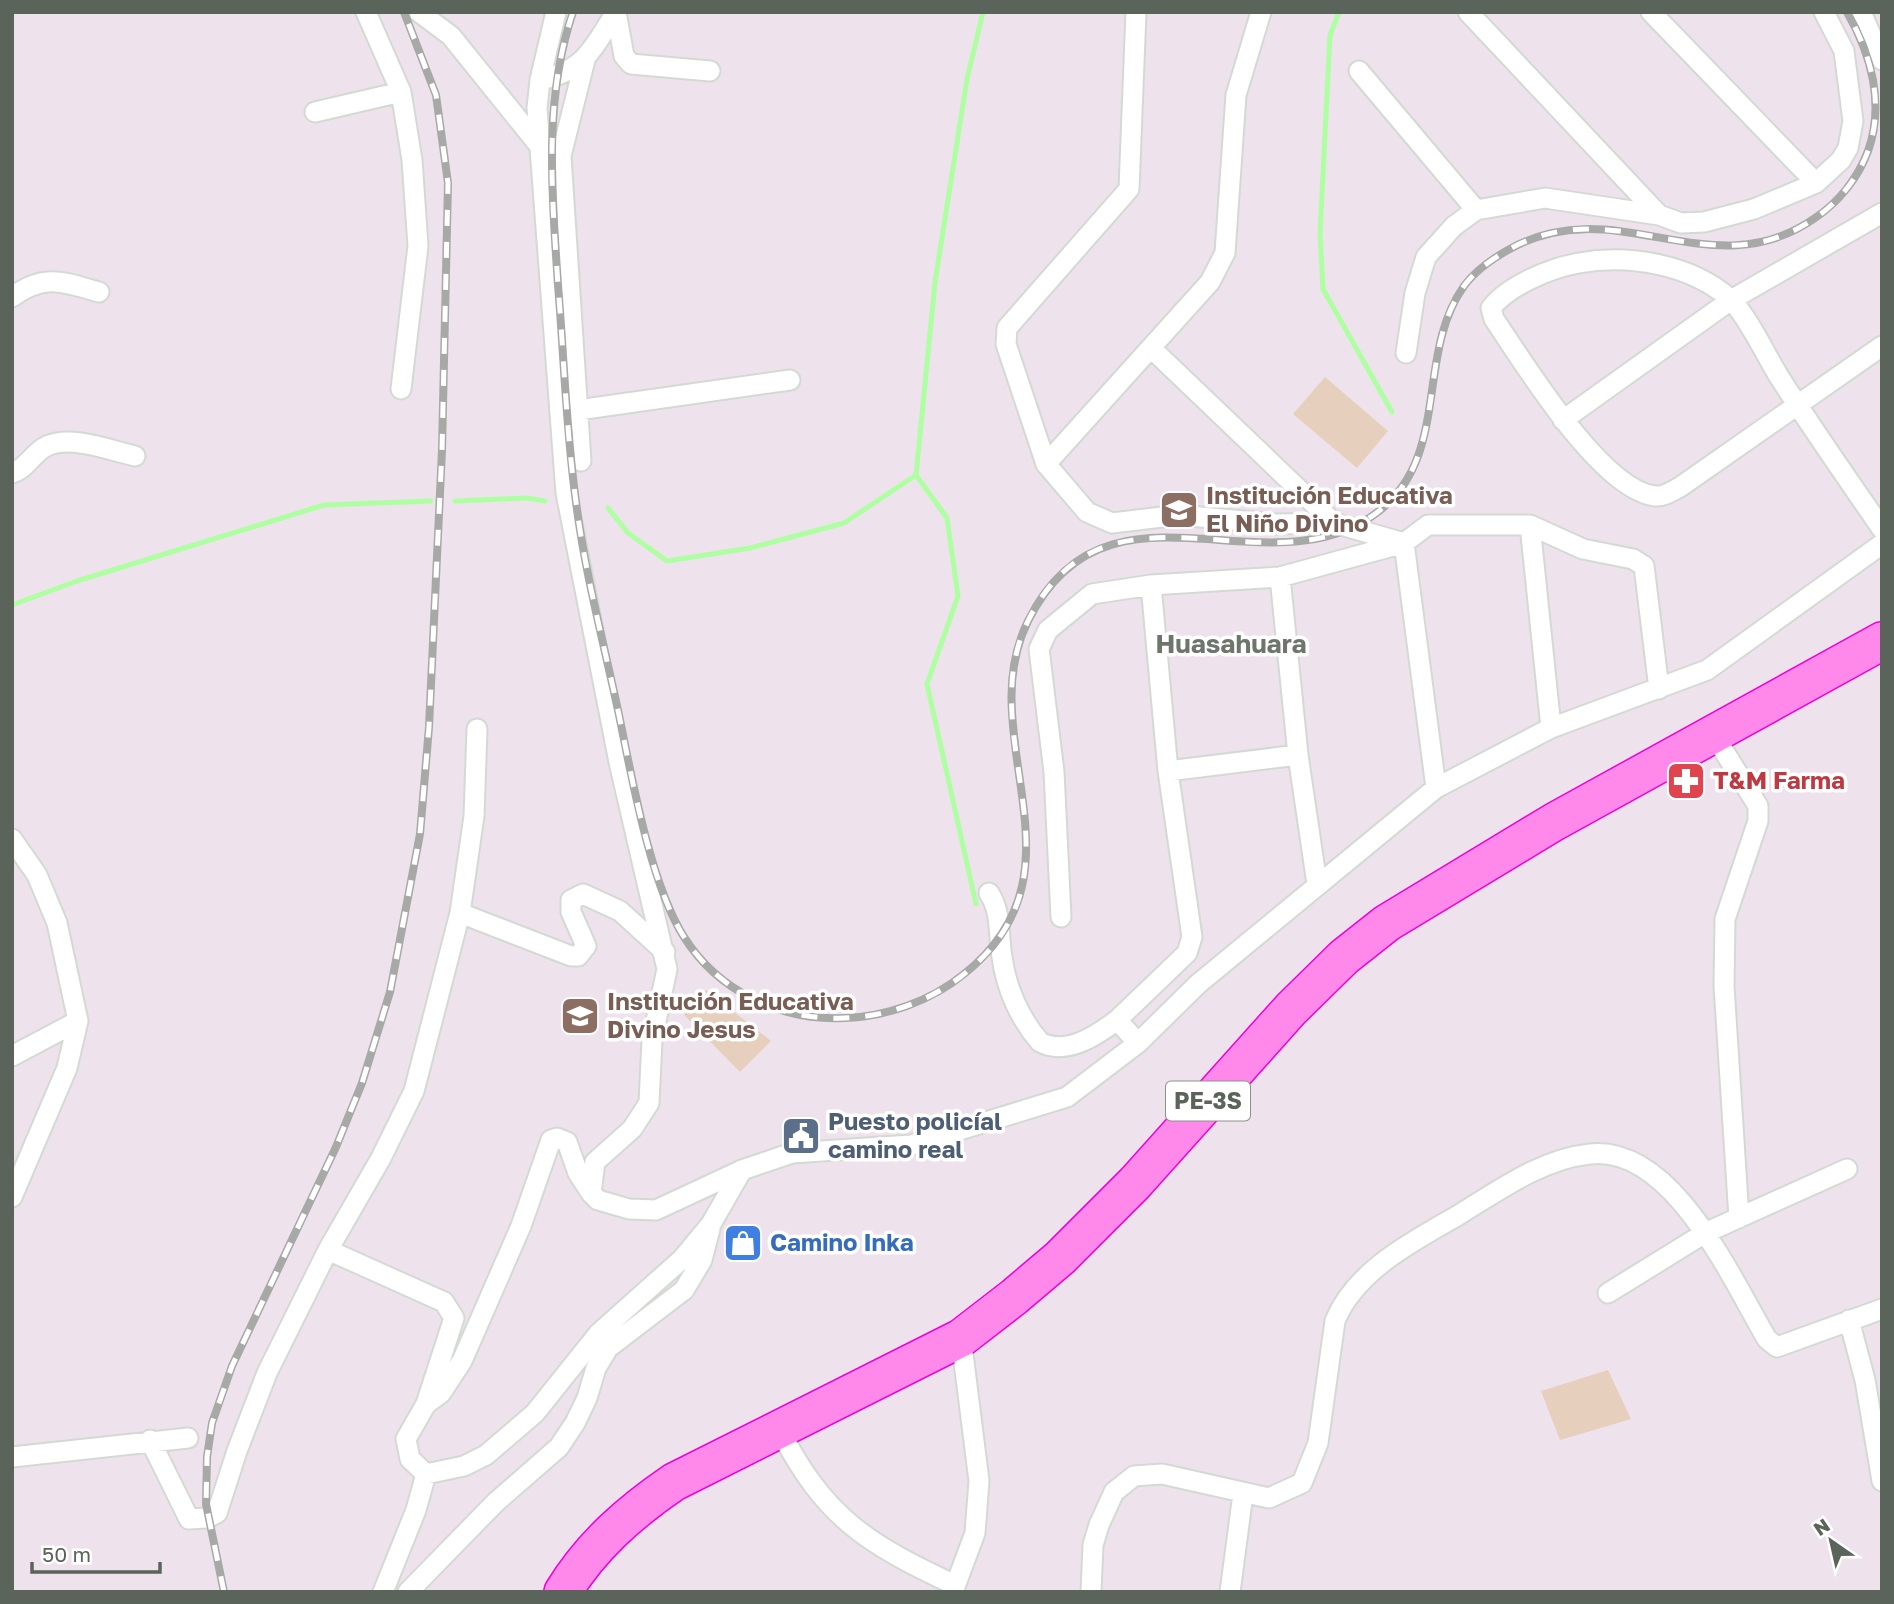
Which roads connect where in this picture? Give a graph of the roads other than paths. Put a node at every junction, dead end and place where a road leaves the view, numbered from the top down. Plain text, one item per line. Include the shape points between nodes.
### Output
1 (366, 12) edge
2 (419, 12) edge
3 (556, 12) edge
4 (1136, 12) edge
5 (1261, 12) edge
6 (1468, 12) edge
7 (1651, 12) edge
8 (1824, 12) edge
9 (1861, 12) edge
10 (585, 60) junction
11 (1882, 60) edge
12 (710, 71) dead end
13 (1359, 71) dead end
14 (540, 80) junction
15 (401, 92) junction
16 (315, 112) dead end
17 (538, 144) junction
18 (1816, 183) junction
19 (1476, 210) junction
20 (1882, 213) edge
21 (1660, 215) junction
22 (99, 292) dead end
23 (12, 297) edge
24 (1731, 300) junction
25 (1882, 346) edge
26 (1151, 348) junction
27 (1406, 353) dead end
28 (790, 380) dead end
29 (401, 389) dead end
30 (1799, 407) junction
31 (579, 416) junction
32 (1563, 420) junction
33 (560, 434) junction
34 (135, 456) dead end
35 (581, 461) dead end
36 (1046, 464) junction
37 (12, 473) edge
38 (1334, 523) junction
39 (1530, 525) junction
40 (1882, 529) edge
41 (1405, 543) junction
42 (1882, 544) edge
43 (1280, 577) junction
44 (1151, 585) junction
45 (1882, 640) edge
46 (1659, 690) junction
47 (1551, 728) junction
48 (477, 729) dead end
49 (1712, 732) junction
50 (1298, 755) junction
51 (1168, 771) junction
52 (1436, 788) junction
53 (12, 839) edge
54 (1317, 884) junction
55 (989, 893) dead end
56 (460, 913) junction
57 (1061, 917) dead end
58 (666, 952) junction
59 (1117, 1020) junction
60 (78, 1021) junction
61 (1138, 1043) junction
62 (12, 1056) edge
63 (742, 1170) junction
64 (1847, 1170) dead end
65 (592, 1193) junction
66 (12, 1197) edge
67 (1740, 1218) junction
68 (711, 1224) junction
69 (1705, 1233) junction
70 (328, 1250) junction
71 (1608, 1293) dead end
72 (1882, 1308) edge
73 (1849, 1320) junction
74 (961, 1338) junction
75 (426, 1404) junction
76 (778, 1427) junction
77 (188, 1438) dead end
78 (150, 1440) junction
79 (12, 1457) edge
80 (426, 1474) junction
81 (1882, 1481) edge
82 (1242, 1494) junction
83 (954, 1589) edge
84 (383, 1592) edge
85 (408, 1592) edge
86 (563, 1592) edge
87 (1091, 1592) edge
88 (1230, 1592) edge

1 - 15 street
2 - 17 street via 451,36
3 - 14 street
4 - 36 street via 1129,189 1007,328 1006,344
5 - 26 street via 1236,95 1225,253 1210,282
6 - 21 street
7 - 18 street
8 - 18 street via 1844,51 1853,121 1841,160
9 - 11 street
10 - 12 street via 616,12 624,56 631,64
10 - 14 street via 566,74
10 - 31 street via 561,156
13 - 19 street
14 - 17 street
15 - 16 street
15 - 29 street via 412,160 418,247
17 - 33 street
18 - 21 street via 1722,219 1692,223
19 - 21 street via 1545,198
19 - 27 street via 1426,257
20 - 24 street
22 - 23 street via 48,280
24 - 30 street
24 - 32 street
24 - 32 street via 1686,273 1625,259 1567,265 1504,293 1491,308 1494,319
25 - 30 street
26 - 36 street
26 - 38 street
28 - 31 street
30 - 32 street via 1663,496 1652,496 1615,476
30 - 40 street
31 - 33 street
31 - 35 street
33 - 58 street via 578,565 621,773
34 - 37 street via 64,441 45,446
36 - 38 street via 1087,512 1112,523 1179,516 1276,524
38 - 41 street
39 - 41 street via 1428,525
39 - 46 street via 1583,549 1633,559 1644,566
39 - 47 street
41 - 43 street
41 - 52 street
42 - 46 street via 1740,649 1707,670
43 - 44 street
43 - 50 street
44 - 51 street
44 - 57 street via 1092,594 1048,630 1039,649 1054,772
45 - 49 highway, PE-3S
46 - 47 street
47 - 52 street
48 - 56 street via 474,816
49 - 67 street via 1758,807 1758,821 1726,919 1724,986
49 - 74 highway, PE-3S via 1457,879 1387,923 1344,957 1108,1211 1060,1258
50 - 51 street
50 - 54 street
51 - 59 street via 1191,946
52 - 54 street
53 - 60 street via 37,875 57,923
54 - 61 street via 1198,984
55 - 59 street via 998,913 1001,956 1010,989 1040,1042 1063,1047 1089,1039
56 - 58 street via 578,956 586,946 571,912 571,900 583,894 620,911
56 - 70 street via 414,1091
58 - 65 street via 667,982 652,1040 649,1103 632,1129 595,1162
59 - 61 street
60 - 62 street
60 - 66 street via 66,1068
61 - 63 street via 1067,1097 911,1145 792,1153
63 - 65 street via 656,1210 629,1209 598,1200
63 - 68 street
64 - 67 street
65 - 75 street via 578,1173 567,1142 551,1140 521,1226 462,1361 441,1393
67 - 69 street
68 - 80 street via 682,1259 599,1333 535,1413 486,1455 464,1466
68 - 85 street via 702,1260 684,1290 608,1348 575,1423 559,1447 496,1502
69 - 71 street
69 - 73 street via 1767,1339 1777,1347
69 - 82 street via 1656,1176 1613,1153 1576,1156 1535,1170 1408,1245 1360,1282 1342,1303 1335,1321 1318,1443 1302,1483 1275,1497
70 - 75 street via 449,1306 454,1318
70 - 78 street via 267,1373 217,1513 189,1519
72 - 73 street
73 - 81 street via 1865,1380
74 - 76 highway, PE-3S
74 - 83 street via 979,1490 975,1533
75 - 80 street via 408,1432 406,1444 415,1466
76 - 83 street via 806,1477 851,1527
76 - 86 highway, PE-3S via 643,1503 607,1535
77 - 78 street
78 - 79 street
80 - 84 street
82 - 87 street via 1162,1474 1134,1476 1114,1492 1093,1545
82 - 88 street

